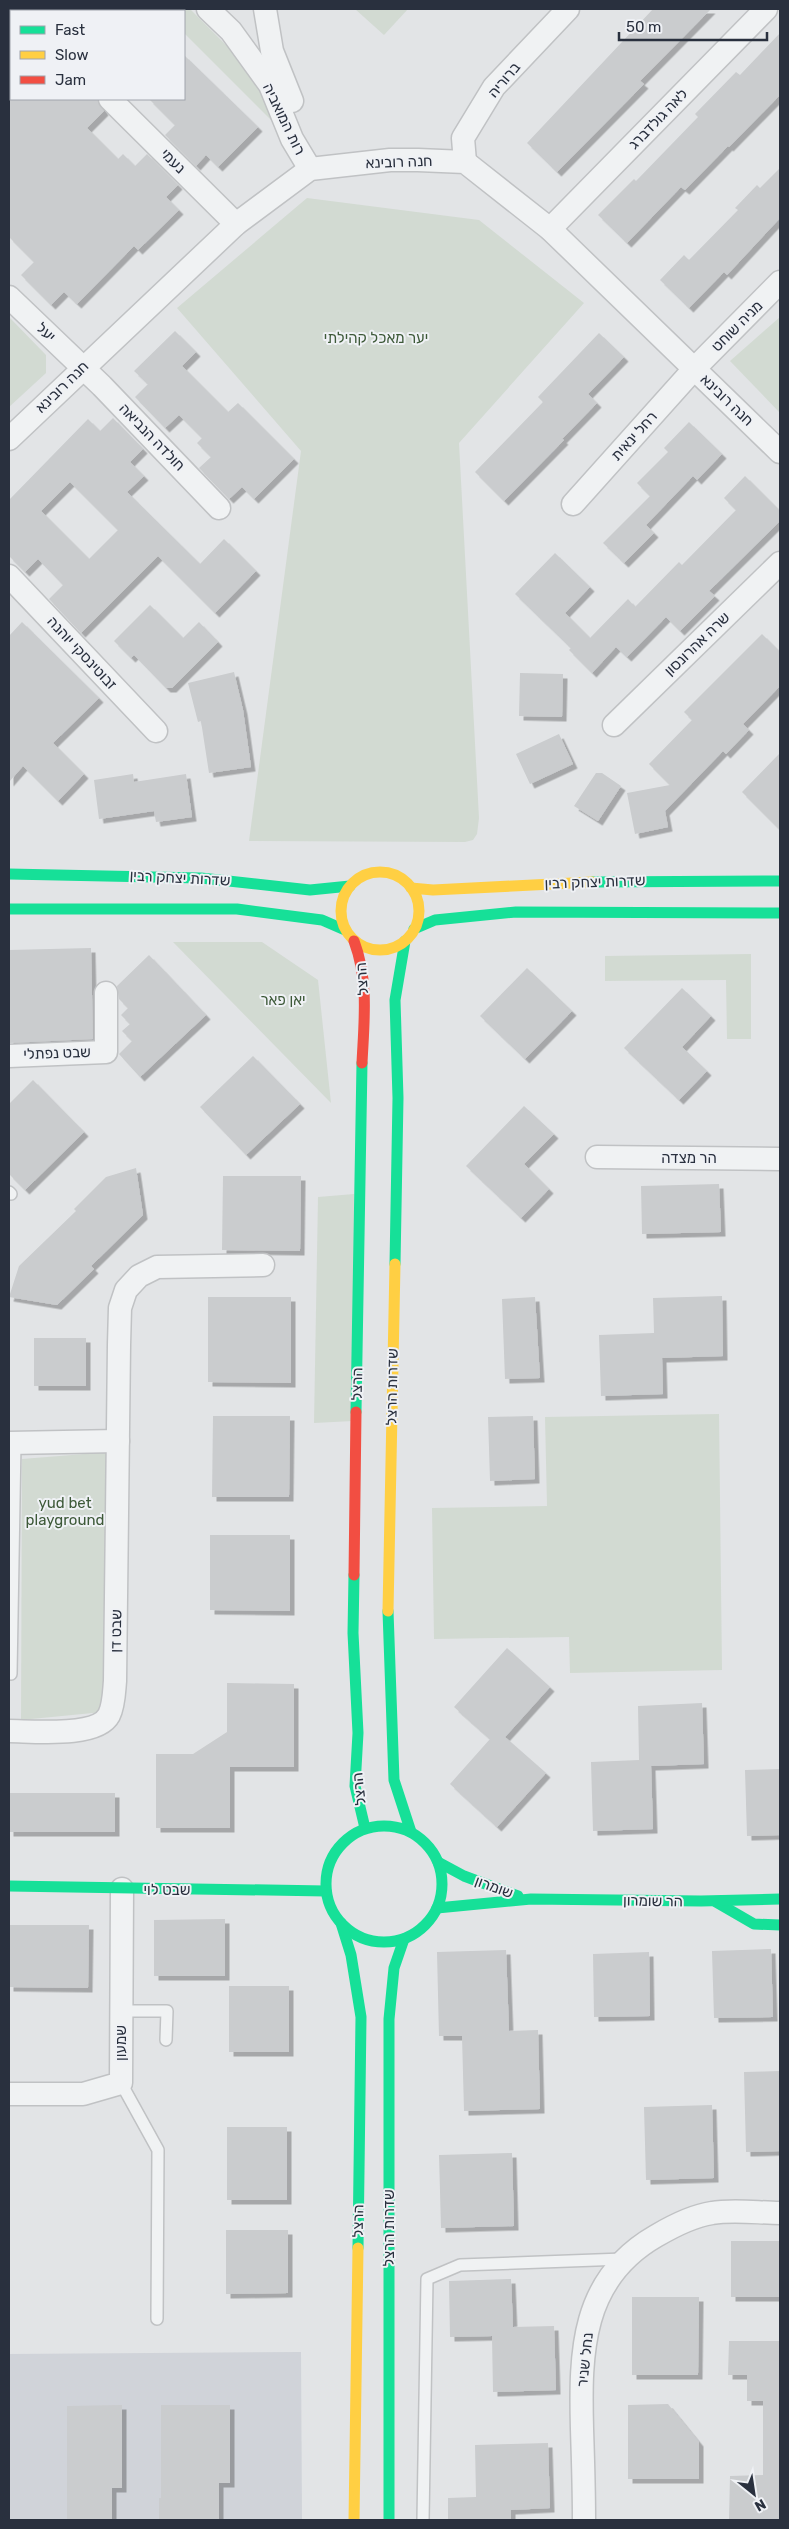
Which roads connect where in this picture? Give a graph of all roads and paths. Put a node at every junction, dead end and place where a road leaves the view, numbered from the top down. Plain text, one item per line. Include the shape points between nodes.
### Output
1 (208, 9) edge
2 (265, 9) edge
3 (568, 9) edge
4 (766, 9) edge
5 (111, 100) edge
6 (465, 162) junction
7 (310, 169) junction
8 (236, 224) junction
9 (550, 229) junction
10 (780, 282) edge
11 (9, 297) edge
12 (83, 368) junction
13 (694, 369) junction
14 (9, 439) edge
15 (780, 452) edge
16 (573, 504) dead end
17 (219, 508) dead end
18 (780, 563) edge
19 (9, 576) edge
20 (614, 725) dead end
21 (156, 731) dead end
22 (9, 874) edge
23 (780, 881) edge
24 (350, 886) junction
25 (411, 888) junction
26 (9, 908) edge
27 (780, 913) edge
28 (414, 929) junction
29 (345, 930) junction
30 (354, 941) junction
31 (405, 941) junction
32 (106, 993) dead end
33 (9, 1056) edge
34 (597, 1157) dead end
35 (780, 1159) edge
36 (263, 1265) dead end
37 (118, 1441) junction
38 (12, 1443) edge
39 (10, 1674) dead end
40 (9, 1731) edge
41 (365, 1828) junction
42 (411, 1832) junction
43 (438, 1862) junction
44 (9, 1886) edge
45 (122, 1889) junction
46 (326, 1891) junction
47 (524, 1898) junction
48 (780, 1899) edge
49 (716, 1902) junction
50 (437, 1908) junction
51 (341, 1924) junction
52 (780, 1925) edge
53 (404, 1938) junction
54 (122, 2011) junction
55 (166, 2040) dead end
56 (121, 2083) junction
57 (9, 2094) edge
58 (780, 2213) edge
59 (623, 2259) junction
60 (157, 2319) dead end
61 (354, 2520) edge
62 (388, 2520) edge
63 (423, 2520) edge
64 (584, 2520) edge

1 - 7 street, רות המואביה via 231,31 270,85 292,139
2 - 7 street, רות המואביה via 272,51 304,134
3 - 6 street, ברוריה via 494,87 463,138
4 - 9 street, לאה גולדברג
5 - 8 street, נעמי
6 - 7 street, חנה רובינא via 390,160
6 - 9 street, חנה רובינא
7 - 8 street, חנה רובינא
8 - 12 street, חנה רובינא
9 - 13 street, חנה רובינא
10 - 13 street, מניה שוחט
11 - 12 street, יעל
12 - 14 street, חנה רובינא
12 - 17 street, חולדה הנביאה
13 - 15 street, חנה רובינא
13 - 16 street, רחל ינאית
18 - 20 street, שרה אהרונסון
19 - 21 street, זבוטינסקי יוהנה
22 - 24 main road, שדרות יצחק רבין via 201,878 310,890
23 - 25 main road, שדרות יצחק רבין via 620,881 433,890
24 - 25 main road via 362,877 385,873 396,876
24 - 29 main road via 341,908
25 - 28 main road via 418,908
26 - 29 main road, שדרות יצחק רבין via 237,909 322,920
27 - 28 main road, שדרות יצחק רבין via 516,912 435,920
28 - 31 main road
29 - 30 main road
30 - 31 main road via 363,947 385,950
30 - 41 main road, הרצל via 365,984 353,1634 358,1733 356,1786
31 - 42 main road, שדרות הרצל via 397,972 393,1016 398,1098 387,1636 394,1780
32 - 33 street, שבט נפתלי via 106,1052
34 - 35 street, הר מצדה
36 - 37 street, שבט דן via 157,1267 139,1276 126,1290 120,1308
37 - 38 street
37 - 40 street, שבט דן via 115,1681 108,1716 101,1724 88,1729
38 - 39 lane
41 - 42 main road via 396,1827
41 - 46 main road via 339,1846 326,1875
42 - 43 main road via 428,1845
43 - 47 main road, שומרון via 464,1876
43 - 50 main road via 442,1893
44 - 45 main road, שבט לוי
45 - 46 main road, שבט לוי
45 - 54 street, שמעון
46 - 51 main road
47 - 49 main road, הר שומרון
47 - 50 main road, שומרון
48 - 49 main road, הר שומרון via 753,1897
49 - 52 main road via 754,1924
50 - 53 main road via 417,1931
51 - 53 main road via 370,1941
51 - 61 main road, הרצל via 351,1955 361,2016
53 - 62 main road, שדרות הרצל via 392,1970 390,2018
54 - 55 lane via 167,2011
54 - 56 street, שמעון
56 - 57 street, שמעון via 83,2094
56 - 60 lane via 158,2150
58 - 59 street, נחל שניר via 712,2212 676,2224
59 - 63 lane via 460,2265 428,2279
59 - 64 street, נחל שניר via 594,2304 584,2339 581,2382

